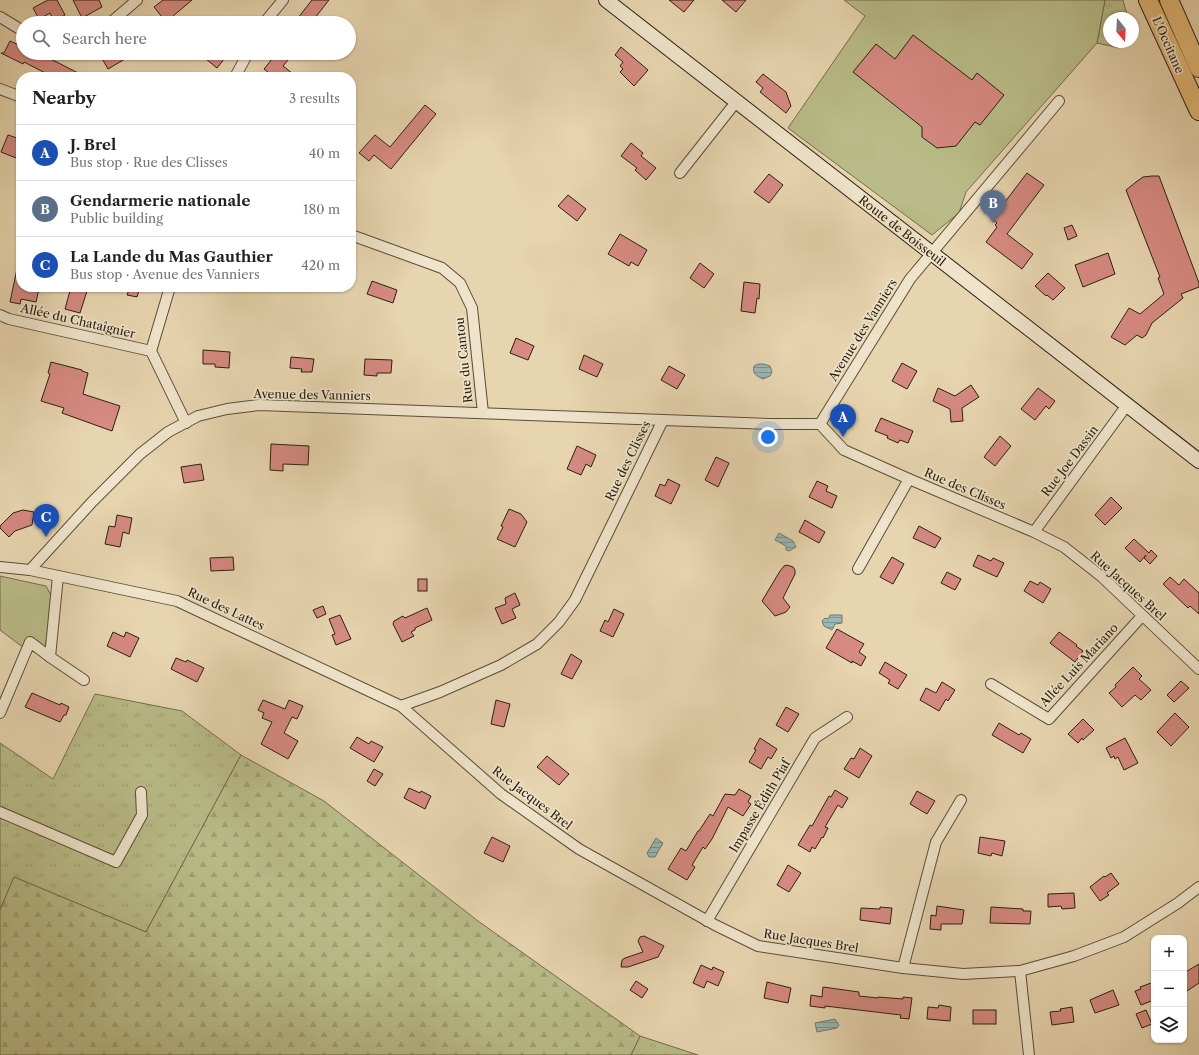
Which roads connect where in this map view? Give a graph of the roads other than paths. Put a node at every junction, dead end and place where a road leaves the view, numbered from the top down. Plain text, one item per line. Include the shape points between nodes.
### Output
1 (137, 0) edge
2 (283, 0) edge
3 (606, 0) edge
4 (1148, 0) edge
5 (1169, 0) edge
6 (118, 16) edge
7 (270, 16) edge
8 (0, 17) edge
9 (16, 27) edge
10 (244, 60) edge
11 (1199, 68) edge
12 (238, 72) edge
13 (0, 89) edge
14 (16, 95) edge
15 (1059, 101) dead end
16 (736, 102) junction
17 (1199, 111) edge
18 (680, 173) dead end
19 (356, 237) edge
20 (931, 253) junction
21 (169, 292) edge
22 (0, 315) edge
23 (151, 351) junction
24 (1128, 405) junction
25 (483, 413) junction
26 (663, 420) junction
27 (186, 423) junction
28 (820, 424) junction
29 (1199, 461) edge
30 (909, 479) junction
31 (1034, 532) junction
32 (0, 567) edge
33 (858, 569) dead end
34 (30, 570) junction
35 (58, 576) junction
36 (1142, 616) junction
37 (50, 657) junction
38 (1199, 669) edge
39 (84, 680) dead end
40 (991, 684) dead end
41 (401, 706) junction
42 (0, 713) edge
43 (847, 717) dead end
44 (141, 792) dead end
45 (961, 800) dead end
46 (0, 812) edge
47 (1199, 887) edge
48 (707, 921) junction
49 (903, 968) junction
50 (1020, 971) junction
51 (1029, 1055) edge

1 - 6 street
2 - 7 street
3 - 16 main road, Route de Boisseuil
4 - 17 highway, L'Occitane
5 - 11 highway, L'Occitane
8 - 9 street
10 - 12 street
13 - 14 street
15 - 20 street, Avenue des Vanniers
16 - 18 street
16 - 20 main road, Route de Boisseuil
19 - 25 street, Rue du Cantou via 442,268 460,283 472,308
20 - 24 main road, Route de Boisseuil
20 - 28 street, Avenue des Vanniers via 910,279
21 - 23 street
22 - 23 street, Allée du Chataîgnier
23 - 27 street
24 - 29 main road, Route de Boisseuil
24 - 31 street, Rue Joe Dassin
25 - 26 street, Avenue des Vanniers
25 - 27 street, Avenue des Vanniers via 259,405 198,416
26 - 28 street, Rue des Clisses
26 - 41 street, Rue des Clisses via 575,600 558,622 537,644 501,665
27 - 34 street, Avenue des Vanniers via 168,432 140,454
28 - 30 street, Rue des Clisses via 844,450
30 - 31 street, Rue des Clisses
30 - 33 street
31 - 36 street, Rue Jacques Brel via 1064,547 1101,576
32 - 34 street
34 - 35 street, Rue des Lattes
35 - 37 street
35 - 41 street, Rue des Lattes via 177,601
36 - 38 street, Rue Jacques Brel
36 - 40 street, Allée Luis Mariano via 1049,718
37 - 39 street
37 - 42 street via 30,642
41 - 48 street, Rue Jacques Brel via 501,794 579,849
43 - 48 street, Impasse Édith Piaf via 815,738
44 - 46 street via 142,815 116,862
45 - 49 street via 936,842
47 - 50 street, Rue Jacques Brel via 1124,937 1074,956
48 - 49 street, Rue Jacques Brel via 758,946
49 - 50 street, Rue Jacques Brel via 963,974
50 - 51 street

